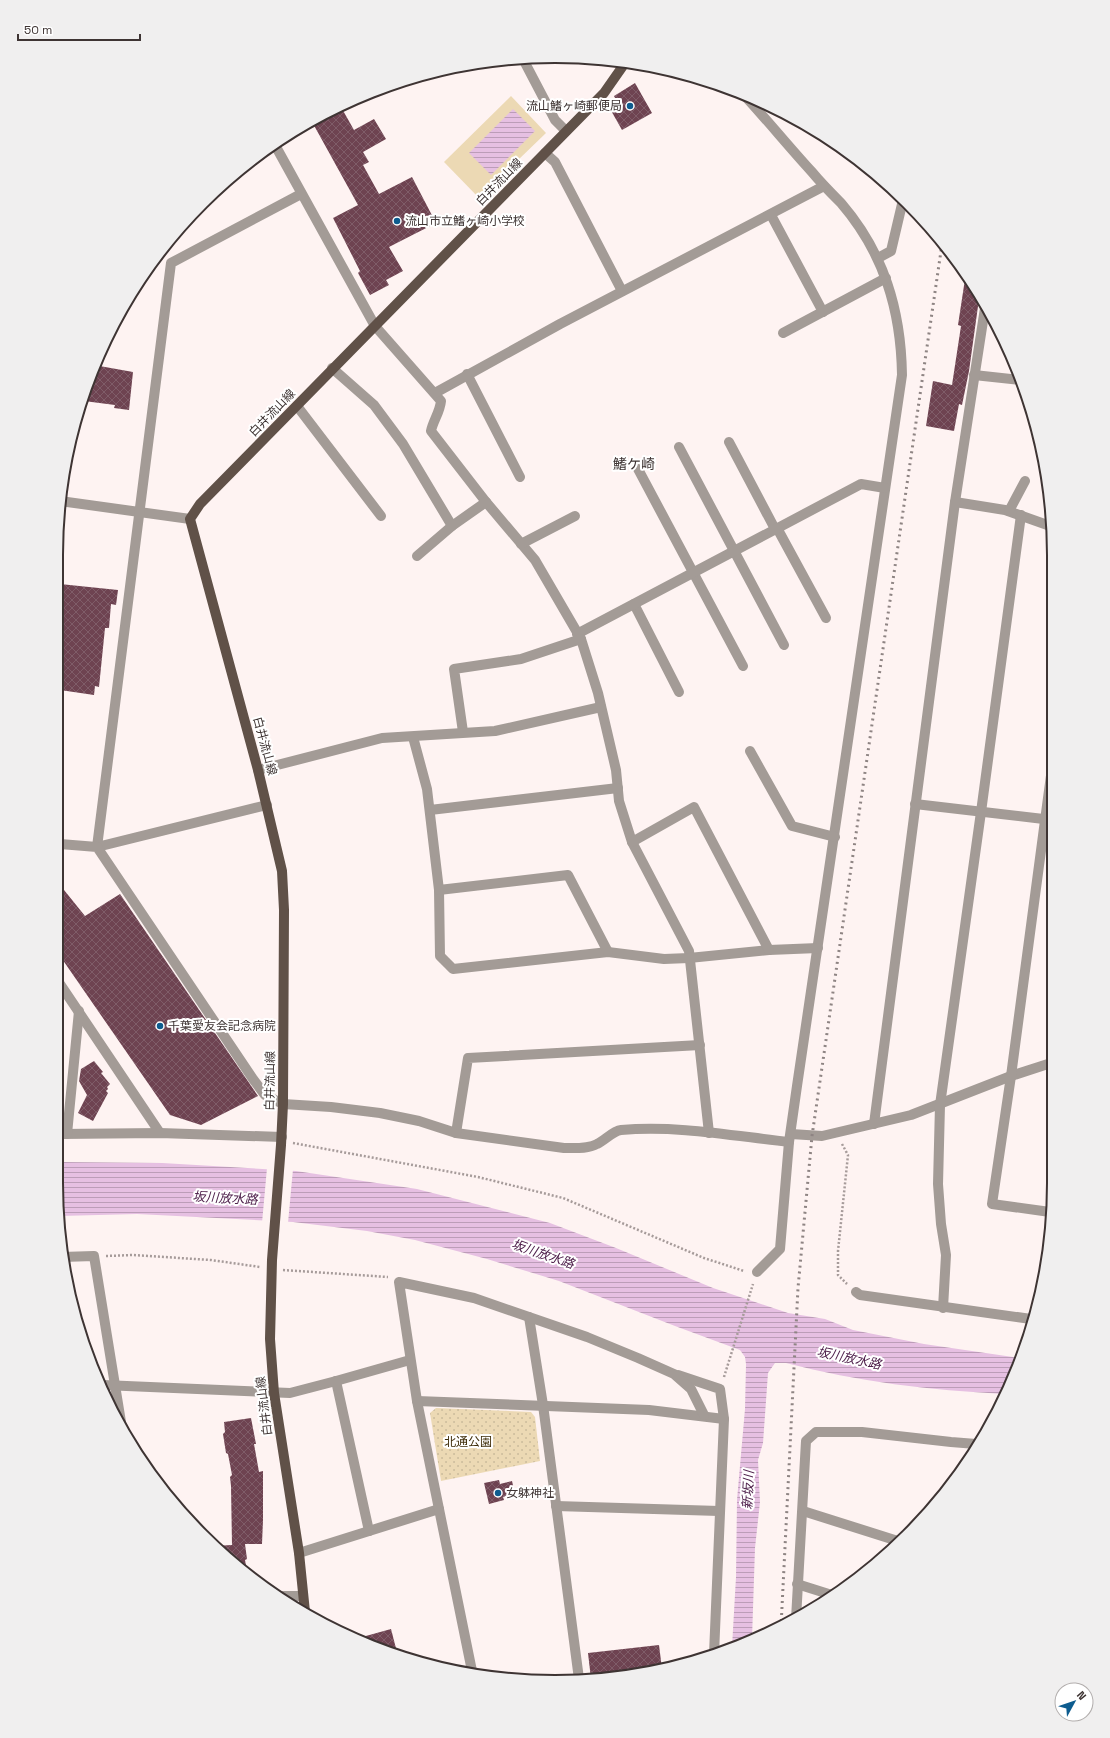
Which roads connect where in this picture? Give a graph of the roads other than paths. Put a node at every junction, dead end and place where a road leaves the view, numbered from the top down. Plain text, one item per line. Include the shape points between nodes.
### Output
1 (526, 64) edge
2 (622, 67) edge
3 (753, 104) edge
4 (566, 131) junction
5 (277, 149) edge
6 (545, 153) junction
7 (824, 186) junction
8 (301, 194) junction
9 (902, 206) edge
10 (771, 215) junction
11 (878, 258) junction
12 (886, 278) junction
13 (622, 291) junction
14 (823, 312) junction
15 (984, 314) edge
16 (375, 326) junction
17 (783, 333) dead end
18 (332, 368) junction
19 (467, 374) junction
20 (974, 375) junction
21 (1015, 379) edge
22 (435, 393) junction
23 (297, 406) junction
24 (729, 442) dead end
25 (679, 446) dead end
26 (638, 469) dead end
27 (520, 477) dead end
28 (1025, 481) dead end
29 (885, 488) junction
30 (66, 502) edge
31 (486, 502) junction
32 (955, 502) junction
33 (140, 511) junction
34 (1009, 511) junction
35 (1021, 515) junction
36 (380, 516) dead end
37 (575, 516) dead end
38 (190, 519) junction
39 (1046, 524) edge
40 (452, 526) junction
41 (776, 528) junction
42 (521, 544) junction
43 (733, 550) junction
44 (417, 556) dead end
45 (693, 572) junction
46 (634, 604) junction
47 (826, 618) dead end
48 (579, 637) junction
49 (784, 645) dead end
50 (743, 666) dead end
51 (679, 692) dead end
52 (601, 707) junction
53 (463, 732) junction
54 (413, 737) junction
55 (750, 751) dead end
56 (258, 770) junction
57 (618, 788) junction
58 (915, 804) junction
59 (267, 805) junction
60 (430, 810) junction
61 (981, 812) junction
62 (1047, 820) edge
63 (1047, 827) edge
64 (835, 837) junction
65 (632, 842) junction
66 (63, 844) edge
67 (97, 846) junction
68 (439, 890) junction
69 (818, 948) junction
70 (770, 950) junction
71 (608, 952) junction
72 (689, 958) junction
73 (63, 988) edge
74 (79, 1011) junction
75 (700, 1045) junction
76 (1047, 1064) edge
77 (1011, 1076) junction
78 (283, 1104) junction
79 (940, 1105) junction
80 (874, 1124) junction
81 (160, 1133) junction
82 (456, 1133) junction
83 (709, 1133) junction
84 (64, 1134) edge
85 (790, 1138) junction
86 (282, 1141) junction
87 (1046, 1211) edge
88 (69, 1257) edge
89 (757, 1272) road end
90 (856, 1292) road end
91 (943, 1308) junction
92 (529, 1317) junction
93 (1028, 1319) edge
94 (410, 1360) junction
95 (674, 1374) junction
96 (336, 1381) junction
97 (107, 1385) edge
98 (116, 1386) junction
99 (274, 1393) junction
100 (418, 1401) junction
101 (543, 1405) junction
102 (120, 1411) edge
103 (704, 1416) junction
104 (724, 1419) junction
105 (972, 1444) edge
106 (556, 1506) junction
107 (438, 1509) junction
108 (719, 1511) junction
109 (803, 1511) junction
110 (370, 1531) junction
111 (894, 1540) edge
112 (299, 1553) junction
113 (797, 1584) junction
114 (826, 1593) edge
115 (288, 1596) edge
116 (303, 1596) junction
117 (304, 1606) edge
118 (796, 1612) edge
119 (714, 1649) edge
120 (471, 1668) edge
121 (578, 1674) edge

1 - 4 street via 555,120
2 - 4 main road, 白井流山線 via 604,93
3 - 7 street
4 - 6 main road, 白井流山線
5 - 8 street
6 - 13 street via 555,162
6 - 16 main road, 白井流山線
7 - 10 street
7 - 11 street via 841,204
8 - 16 street
8 - 33 street via 171,263
9 - 11 street via 891,252
10 - 13 street
10 - 14 street
11 - 12 street
12 - 14 street
12 - 29 street via 898,319 902,374
13 - 19 street
14 - 17 street
15 - 20 street
16 - 18 main road, 白井流山線
16 - 22 street
18 - 23 main road, 白井流山線
18 - 40 street via 374,404 403,444
19 - 22 street
19 - 27 street
20 - 21 street
20 - 32 street
22 - 31 street via 441,401 431,431
23 - 36 street
23 - 38 main road, 白井流山線 via 200,504
24 - 41 street
25 - 43 street
26 - 45 street
28 - 34 street
29 - 41 street via 861,484
29 - 64 street
30 - 33 street
31 - 40 street
31 - 42 street
32 - 34 street
32 - 58 street
33 - 38 street
33 - 67 street
34 - 35 street
35 - 39 street
35 - 61 street
37 - 42 street
38 - 56 main road, 白井流山線
40 - 44 street
41 - 43 street
41 - 47 street
42 - 48 street via 535,560
43 - 45 street
43 - 49 street
45 - 46 street
45 - 50 street
46 - 48 street
46 - 51 street
48 - 52 street
48 - 53 street via 521,659 454,669
52 - 53 street via 495,731
52 - 57 street
53 - 54 street
54 - 56 street via 382,738
54 - 60 street
55 - 64 street via 792,826
56 - 59 main road, 白井流山線
57 - 60 street
57 - 65 street via 619,801
58 - 61 street
58 - 80 street
59 - 67 street
59 - 78 main road, 白井流山線 via 282,871
60 - 68 street
61 - 62 street
61 - 79 street
63 - 77 street
64 - 69 street
65 - 70 street via 694,807
65 - 72 street via 689,951
66 - 67 street
67 - 78 street via 265,1096
68 - 71 street via 568,875
68 - 71 street via 440,956 453,969
69 - 70 street
69 - 85 street
70 - 72 street
71 - 72 street via 664,959
72 - 75 street
73 - 74 street
74 - 81 street
74 - 84 street
75 - 82 street via 468,1058
75 - 83 street
76 - 77 street
77 - 79 street
77 - 87 street via 992,1204
78 - 82 street via 380,1113 419,1121
78 - 86 main road, 白井流山線
79 - 80 street
79 - 91 street via 938,1184 946,1255
80 - 85 street via 822,1136
81 - 84 street
81 - 86 street
82 - 83 street via 564,1148 596,1145 618,1130 648,1128
83 - 85 street
85 - 89 street via 780,1249
86 - 99 main road, 白井流山線 via 271,1264 270,1339
88 - 98 street via 94,1256
90 - 91 street via 860,1295
91 - 93 street
92 - 94 street via 474,1298 399,1282
92 - 95 street via 587,1337
92 - 101 street
94 - 96 street
94 - 100 street
95 - 103 street via 691,1390
95 - 104 street via 720,1389
96 - 99 street via 290,1392
96 - 110 street
97 - 98 street
98 - 99 street
98 - 102 street
99 - 112 main road, 白井流山線
100 - 101 street
100 - 107 street
101 - 103 street via 650,1410
101 - 106 street
103 - 104 street
104 - 108 street
105 - 109 street via 862,1432 816,1432 806,1441
106 - 108 street
106 - 121 street
107 - 110 street
107 - 120 street
108 - 119 street
109 - 111 street
109 - 113 street
110 - 112 street
112 - 116 main road, 白井流山線
113 - 114 street
113 - 118 street
115 - 116 street
116 - 117 main road, 白井流山線

